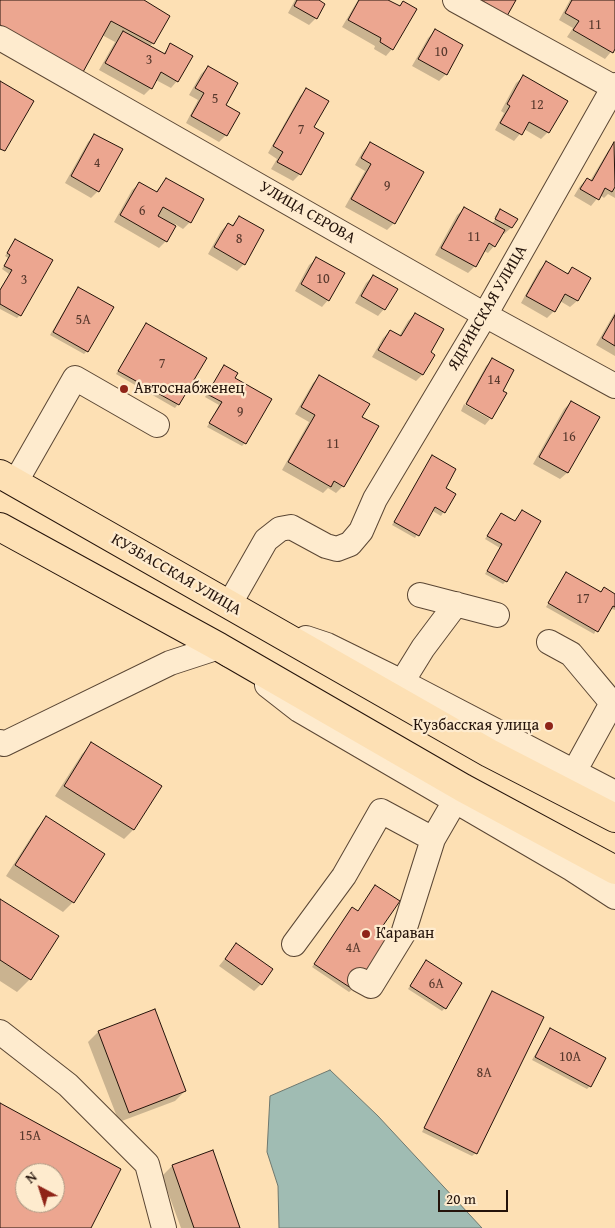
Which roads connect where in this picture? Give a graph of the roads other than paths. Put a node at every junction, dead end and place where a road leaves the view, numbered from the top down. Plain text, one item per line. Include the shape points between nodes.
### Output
1 (455, 0) edge
2 (0, 38) edge
3 (614, 87) edge
4 (485, 315) junction
5 (615, 386) edge
6 (157, 425) dead end
7 (7, 479) edge
8 (0, 527) edge
9 (420, 595) dead end
10 (456, 604) junction
11 (237, 610) junction
12 (497, 615) dead end
13 (549, 642) dead end
14 (219, 647) junction
15 (402, 682) junction
16 (614, 703) edge
17 (0, 742) edge
18 (574, 772) junction
19 (615, 793) edge
20 (483, 798) junction
21 (455, 801) junction
22 (615, 818) edge
23 (433, 840) junction
24 (615, 870) edge
25 (615, 897) edge
26 (294, 944) dead end
27 (360, 980) dead end
28 (0, 1032) edge
29 (164, 1228) edge

1 - 3 street
2 - 4 street, УЛИЦА СЕРОВА
3 - 4 street, ЯДРИНСКАЯ УЛИЦА
4 - 5 street, УЛИЦА СЕРОВА
4 - 11 street, ЯДРИНСКАЯ УЛИЦА via 375,499 361,532 350,544 337,549 291,527 280,529 266,540
6 - 7 street via 75,378
7 - 11 main road, КУЗБАССКАЯ УЛИЦА
8 - 14 main road
9 - 10 street
10 - 12 street
10 - 15 street
11 - 15 street via 327,645
11 - 22 main road, КУЗБАССКАЯ УЛИЦА via 488,753
13 - 16 street via 571,654
14 - 17 street via 170,663 4,744
14 - 20 main road
14 - 21 street via 299,710
15 - 18 street
16 - 18 street
18 - 19 street
20 - 21 street
20 - 24 main road
21 - 23 street
21 - 25 street
23 - 26 street via 381,810 344,876
23 - 27 street via 403,934 371,986
28 - 29 street via 68,1085 147,1164

